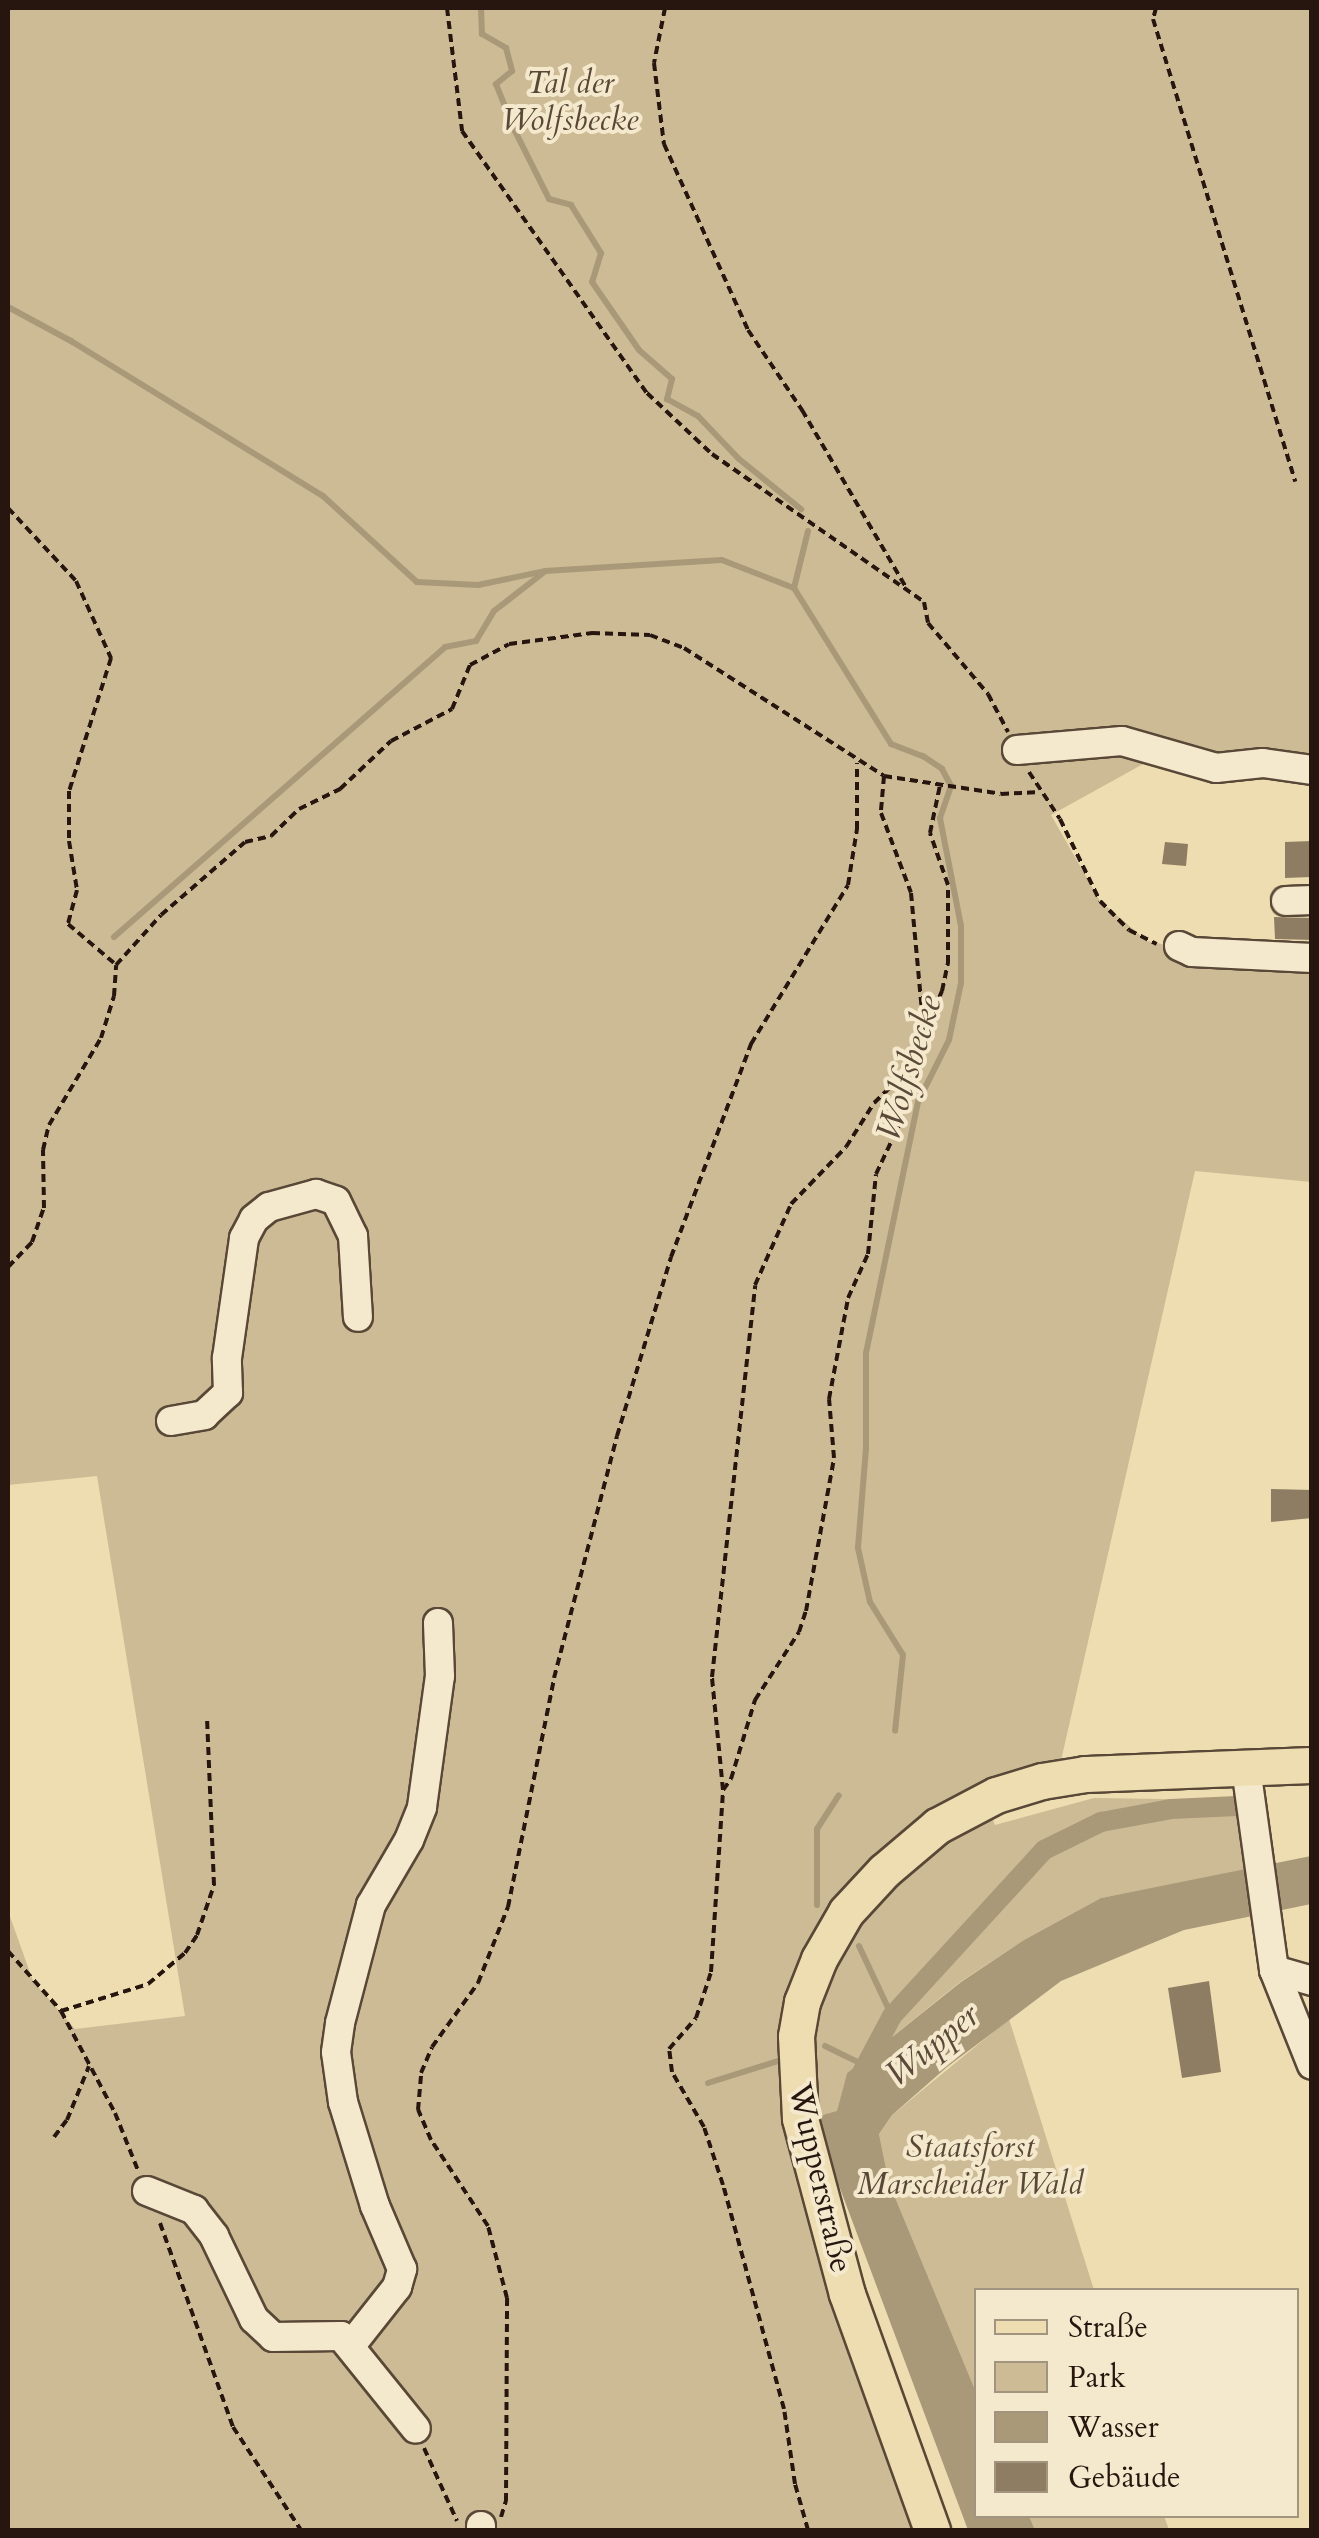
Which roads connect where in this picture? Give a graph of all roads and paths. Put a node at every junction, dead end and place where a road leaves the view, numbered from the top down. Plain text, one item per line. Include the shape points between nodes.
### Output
1 (448, 8) edge
2 (665, 8) edge
3 (1156, 8) edge
4 (1295, 482) dead end
5 (8, 508) edge
6 (910, 593) junction
7 (1018, 750) junction
8 (857, 763) junction
9 (1312, 770) edge
10 (884, 776) junction
11 (942, 786) junction
12 (1040, 792) junction
13 (1178, 946) joint
14 (1312, 958) edge
15 (116, 965) junction
16 (924, 1036) junction
17 (908, 1070) junction
18 (8, 1267) edge
19 (358, 1317) dead end
20 (171, 1421) dead end
21 (438, 1624) dead end
22 (207, 1716) dead end
23 (1312, 1766) edge
24 (1246, 1768) junction
25 (723, 1790) junction
26 (8, 1951) edge
27 (1274, 1970) junction
28 (1312, 1981) edge
29 (61, 2011) junction
30 (90, 2063) junction
31 (1312, 2065) edge
32 (54, 2137) dead end
33 (146, 2191) junction
34 (352, 2344) junction
35 (416, 2428) joint
36 (481, 2528) edge
37 (301, 2530) edge
38 (808, 2530) edge
39 (932, 2530) edge

1 - 6 path via 462,131 647,393 712,454
2 - 6 path via 654,63 664,144 748,330
3 - 4 path via 1153,19
5 - 15 path via 76,581 111,658 69,791 77,890 68,924
6 - 7 path via 924,602 928,623 988,694
7 - 9 street via 1122,741 1216,768 1263,763
7 - 12 path
8 - 10 path
8 - 15 path via 684,648 650,635 530,638 470,664 452,709 391,741 340,789 299,809 271,836 245,842 161,915
8 - 36 path via 848,885 751,1044 680,1227 554,1678 508,1907 478,1983 421,2073 418,2110 488,2226 508,2298 506,2501 501,2520
10 - 11 path
10 - 16 path via 881,813 911,893
11 - 12 path
11 - 16 path via 930,833 948,885 948,963
12 - 13 path via 1100,901 1147,942
13 - 14 street
15 - 18 path via 101,1038 49,1125 44,1208 32,1242
16 - 17 path
17 - 25 path via 900,1123 876,1174 868,1254 848,1298 829,1399 834,1458 806,1611 800,1632 755,1700
17 - 25 path via 791,1204 754,1285 712,1677
19 - 20 street via 353,1236 336,1201 316,1194 269,1207 244,1238 226,1358 228,1393 204,1415
21 - 34 street via 440,1676 422,1807 371,1906 336,2052 344,2102 402,2269
22 - 29 path via 214,1885 196,1935 148,1984
23 - 24 main road, Wupperstraße
24 - 27 street
24 - 39 main road, Wupperstraße via 1085,1774 996,1794 937,1826 884,1871 846,1912 819,1959 796,2036 800,2118 847,2294
25 - 38 path via 708,1989 696,2018 669,2048 670,2060 712,2148 784,2410
26 - 29 path
27 - 28 street
27 - 31 street
29 - 30 path
30 - 32 path
30 - 33 path
33 - 34 street via 194,2210 254,2318 273,2337 342,2336
33 - 37 path via 233,2427
34 - 35 street
35 - 36 path via 459,2524

